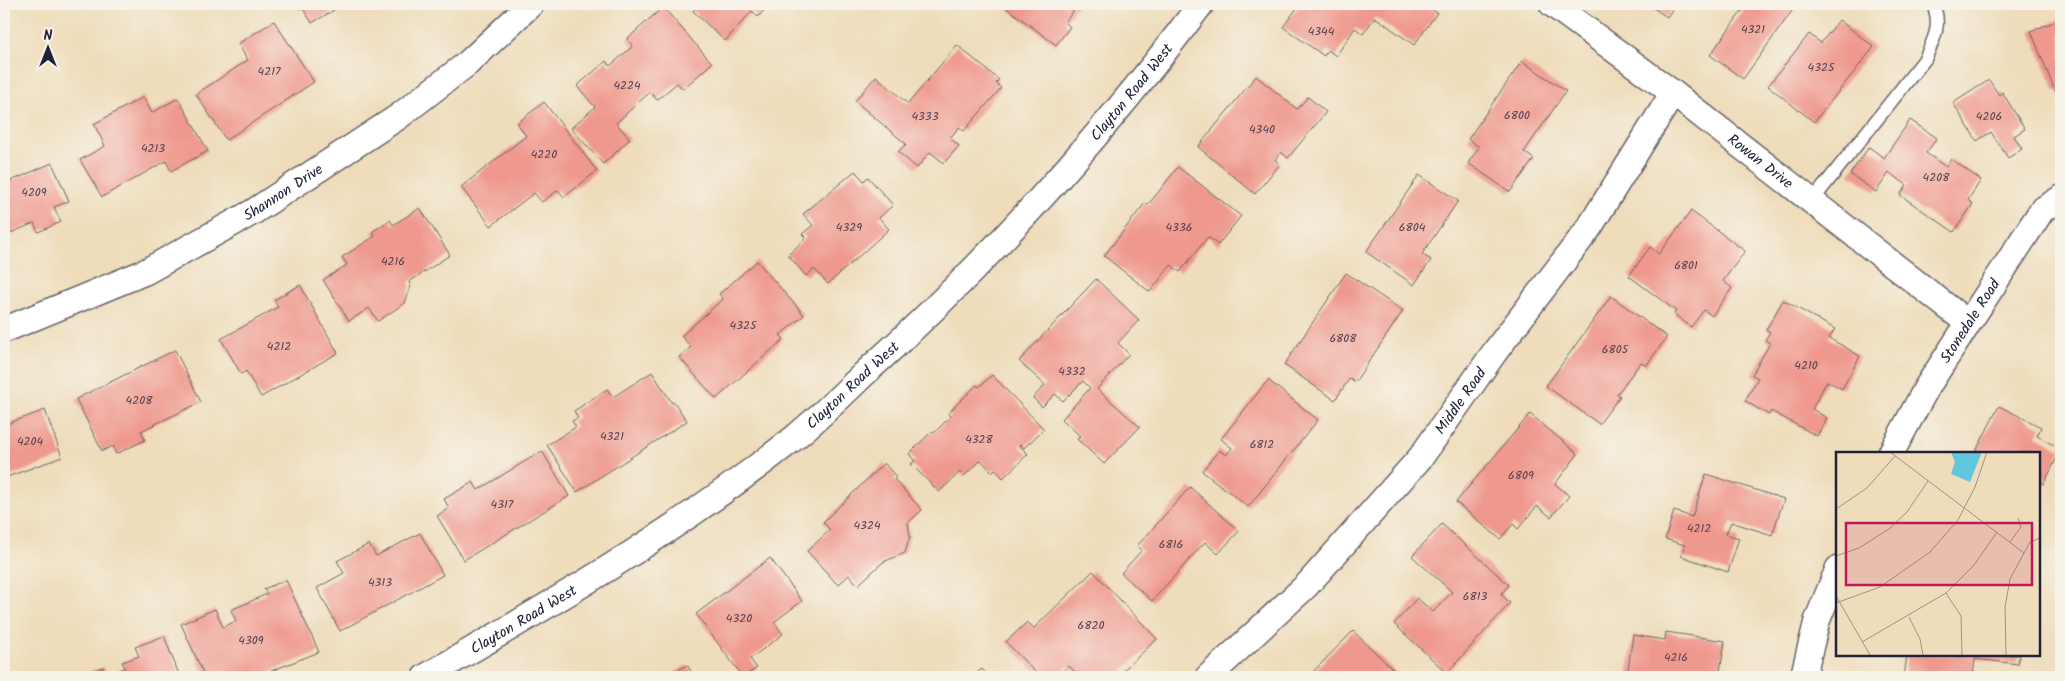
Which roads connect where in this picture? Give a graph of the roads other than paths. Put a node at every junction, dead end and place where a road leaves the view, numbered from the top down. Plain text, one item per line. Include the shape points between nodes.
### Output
1 (531, 4) edge
2 (1201, 4) edge
3 (1552, 4) edge
4 (1933, 4) edge
5 (1673, 93) junction
6 (2061, 198) edge
7 (1812, 201) junction
8 (1968, 322) junction
9 (4, 330) edge
10 (1891, 452) edge
11 (1836, 574) edge
12 (425, 677) edge
13 (1208, 677) edge
14 (1803, 677) edge

1 - 9 street, Shannon Drive via 468,63 398,117 253,212 145,272
2 - 12 street, Clayton Road West via 1050,188 924,320 786,445 693,514 531,616
3 - 5 street, Rowan Drive
4 - 7 lane via 1938,15 1936,35 1925,59
5 - 7 street, Rowan Drive
5 - 13 street, Middle Road via 1589,228 1494,353 1421,457 1307,585
6 - 8 street, Stonedale Road via 2042,210
7 - 8 street, Rowan Drive
8 - 10 street, Stonedale Road
11 - 14 street via 1817,622

